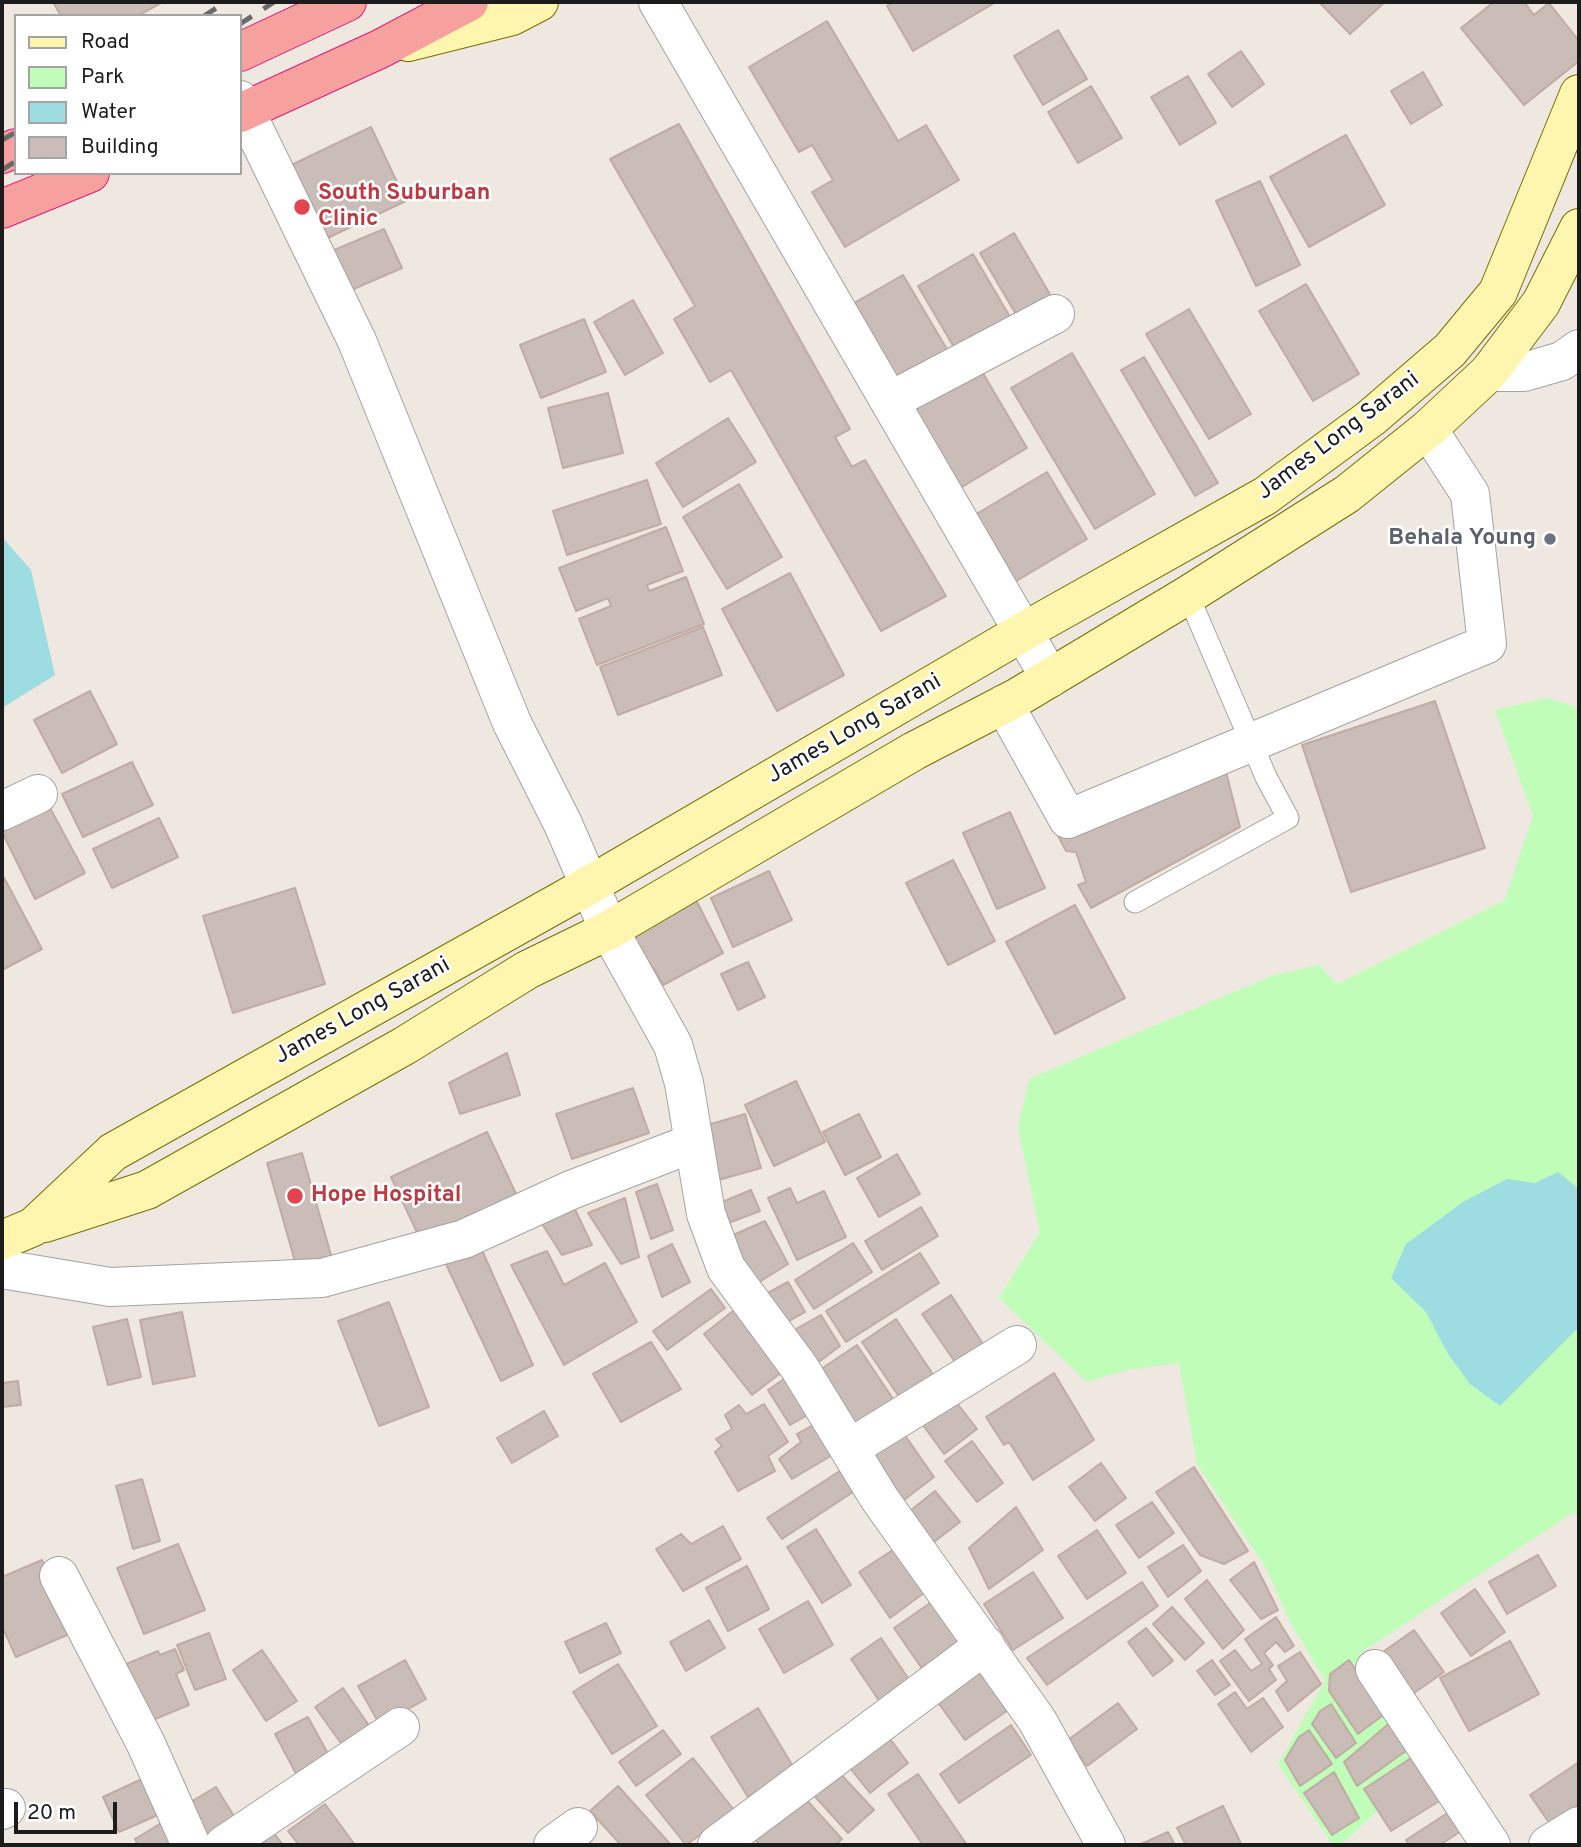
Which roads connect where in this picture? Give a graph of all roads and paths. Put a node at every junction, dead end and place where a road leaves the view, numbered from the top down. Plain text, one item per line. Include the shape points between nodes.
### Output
1 (347, 2) edge
2 (469, 2) edge
3 (539, 2) edge
4 (659, 2) edge
5 (380, 49) junction
6 (242, 51) edge
7 (1579, 94) edge
8 (242, 108) edge
9 (85, 175) edge
10 (2, 209) edge
11 (1579, 228) edge
12 (1055, 314) dead end
13 (1579, 349) edge
14 (1489, 372) junction
15 (890, 401) junction
16 (1428, 429) junction
17 (1188, 595) junction
18 (1023, 632) junction
19 (1050, 678) junction
20 (1004, 704) junction
21 (1251, 743) junction
22 (38, 794) dead end
23 (2, 811) edge
24 (588, 886) junction
25 (1135, 902) dead end
26 (609, 930) junction
27 (693, 1143) junction
28 (18, 1233) edge
29 (2, 1269) edge
30 (1017, 1345) dead end
31 (850, 1448) junction
32 (59, 1576) dead end
33 (985, 1645) junction
34 (1374, 1669) dead end
35 (400, 1727) dead end
36 (1579, 1826) edge
37 (191, 1845) edge
38 (224, 1845) edge
39 (717, 1845) edge
40 (1106, 1845) edge
41 (1491, 1845) edge
42 (1548, 1845) edge

1 - 6 highway
2 - 5 highway
3 - 5 main road via 512,16
4 - 15 street
5 - 8 highway
7 - 18 main road, James Long Sarani via 1498,292 1450,350 1371,418 1265,496
8 - 24 street via 357,341 512,723 563,824
9 - 10 highway
11 - 14 main road via 1541,303
12 - 15 street
13 - 14 street via 1562,361 1524,372
14 - 16 main road
15 - 18 street
16 - 17 main road via 1347,494
16 - 21 street via 1470,494 1487,644
17 - 19 main road
17 - 21 lane
18 - 19 street
18 - 24 main road, James Long Sarani
19 - 20 main road
20 - 21 street via 1068,819
20 - 26 main road via 835,796
21 - 25 lane via 1288,818
22 - 23 street
24 - 26 street
24 - 28 main road, James Long Sarani via 113,1152
26 - 27 street via 673,1045
26 - 28 main road via 527,970 404,1046 147,1190
27 - 29 street via 571,1190 464,1239 322,1278 110,1287
27 - 31 street via 706,1214 726,1268 799,1367
30 - 31 street
31 - 33 street via 879,1498
32 - 37 street via 146,1744
33 - 39 street
33 - 40 street via 1037,1720
34 - 41 street
35 - 38 street
36 - 42 street

